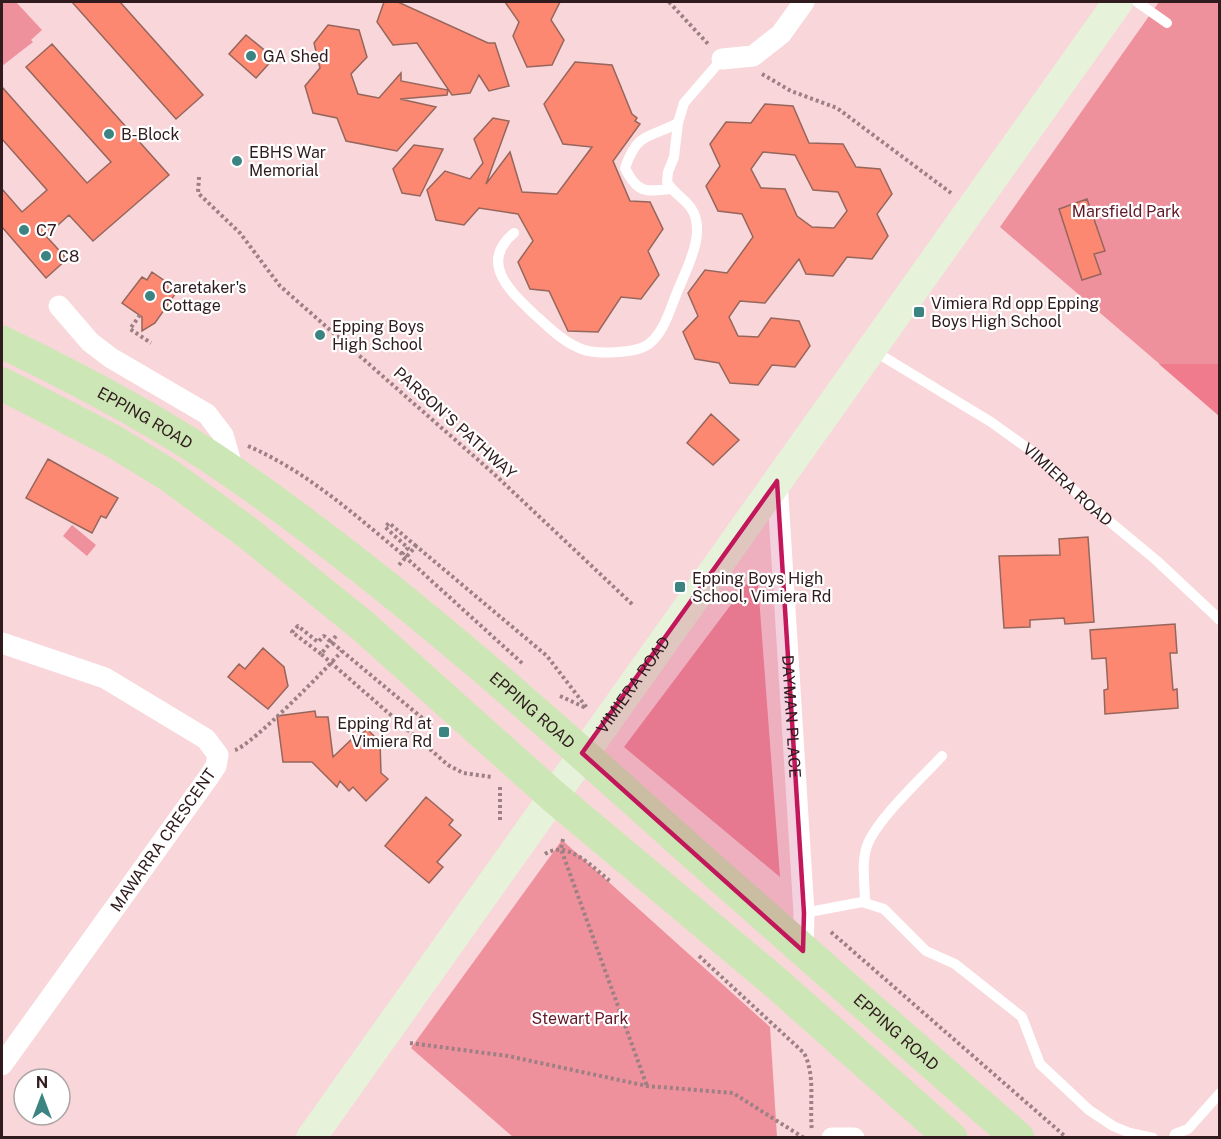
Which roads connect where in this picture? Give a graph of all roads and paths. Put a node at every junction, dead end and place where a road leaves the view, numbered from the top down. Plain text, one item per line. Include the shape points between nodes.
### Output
1 (669, 2) edge
2 (804, 2) edge
3 (1118, 2) edge
4 (1137, 2) edge
5 (1167, 23) dead end
6 (722, 59) junction
7 (678, 123) junction
8 (199, 177) dead end
9 (671, 189) junction
10 (951, 193) dead end
11 (514, 233) dead end
12 (59, 306) dead end
13 (140, 315) dead end
14 (2, 342) edge
15 (151, 343) dead end
16 (871, 349) junction
17 (2, 384) edge
18 (223, 435) junction
19 (234, 473) junction
20 (777, 482) junction
21 (416, 546) dead end
22 (402, 554) junction
23 (633, 605) dead end
24 (1220, 620) edge
25 (2, 643) edge
26 (342, 651) junction
27 (321, 654) dead end
28 (547, 656) dead end
29 (530, 670) dead end
30 (556, 694) dead end
31 (440, 733) dead end
32 (582, 753) junction
33 (218, 755) junction
34 (942, 756) dead end
35 (448, 765) dead end
36 (484, 770) dead end
37 (500, 785) dead end
38 (554, 796) junction
39 (500, 820) dead end
40 (563, 839) dead end
41 (561, 849) junction
42 (616, 886) dead end
43 (866, 902) junction
44 (804, 913) junction
45 (831, 932) dead end
46 (803, 951) junction
47 (694, 952) dead end
48 (410, 1042) dead end
49 (2, 1065) edge
50 (647, 1086) junction
51 (1220, 1094) edge
52 (311, 1137) edge
53 (804, 1137) edge
54 (813, 1137) edge
55 (832, 1137) edge
56 (854, 1137) edge
57 (951, 1137) edge
58 (1018, 1137) edge
59 (1067, 1137) edge
60 (1153, 1137) edge
61 (1174, 1137) edge

1 - 6 path
2 - 6 street via 781,34 753,56
3 - 16 street, VIMIERA ROAD
4 - 5 lane
6 - 7 lane via 684,103
6 - 10 path via 772,77 790,91 837,108
7 - 9 lane via 668,172
7 - 9 lane via 646,135 632,148 625,168 633,184 648,192
8 - 23 path, PARSON'S PATHWAY via 198,193 240,233 280,286 493,473
9 - 11 lane via 696,217 696,242 669,314 648,345 602,353 581,350 552,330 506,286 501,276 498,263 504,242
12 - 18 street via 90,342 207,414
13 - 15 path via 130,329
14 - 19 main road, EPPING ROAD via 166,429
16 - 20 street, VIMIERA ROAD
16 - 24 lane, VIMIERA ROAD via 1033,452
17 - 38 main road via 113,441 248,533 363,626
18 - 19 street
18 - 22 path via 278,459
19 - 32 main road, EPPING ROAD via 365,572
20 - 32 street, VIMIERA ROAD
20 - 44 street, DAYMAN PLACE
21 - 22 path via 389,523 385,527 408,548
22 - 29 path
25 - 33 street, MAWARRA CRESCENT via 105,678 206,739
26 - 27 path via 324,636 318,642 298,626 292,632
26 - 31 path
26 - 33 path via 242,748
28 - 30 path via 587,708
32 - 38 street, VIMIERA ROAD
32 - 46 main road, EPPING ROAD
33 - 49 street, MAWARRA CRESCENT via 208,778
34 - 43 lane via 876,829 867,846
35 - 36 path via 463,773 493,777
37 - 39 path
38 - 52 street, VIMIERA ROAD
38 - 57 main road
40 - 41 path
41 - 42 path via 572,852
41 - 50 path
43 - 44 lane
43 - 60 lane via 884,909 926,951 955,964 1022,1017 1040,1064 1089,1110 1113,1126
44 - 46 street, DAYMAN PLACE
45 - 59 path, EPPING ROAD
46 - 58 main road, EPPING ROAD
47 - 54 path via 804,1053 812,1068 809,1104
48 - 50 path via 508,1056
50 - 53 path via 733,1094
51 - 61 lane via 1188,1129
55 - 56 street

